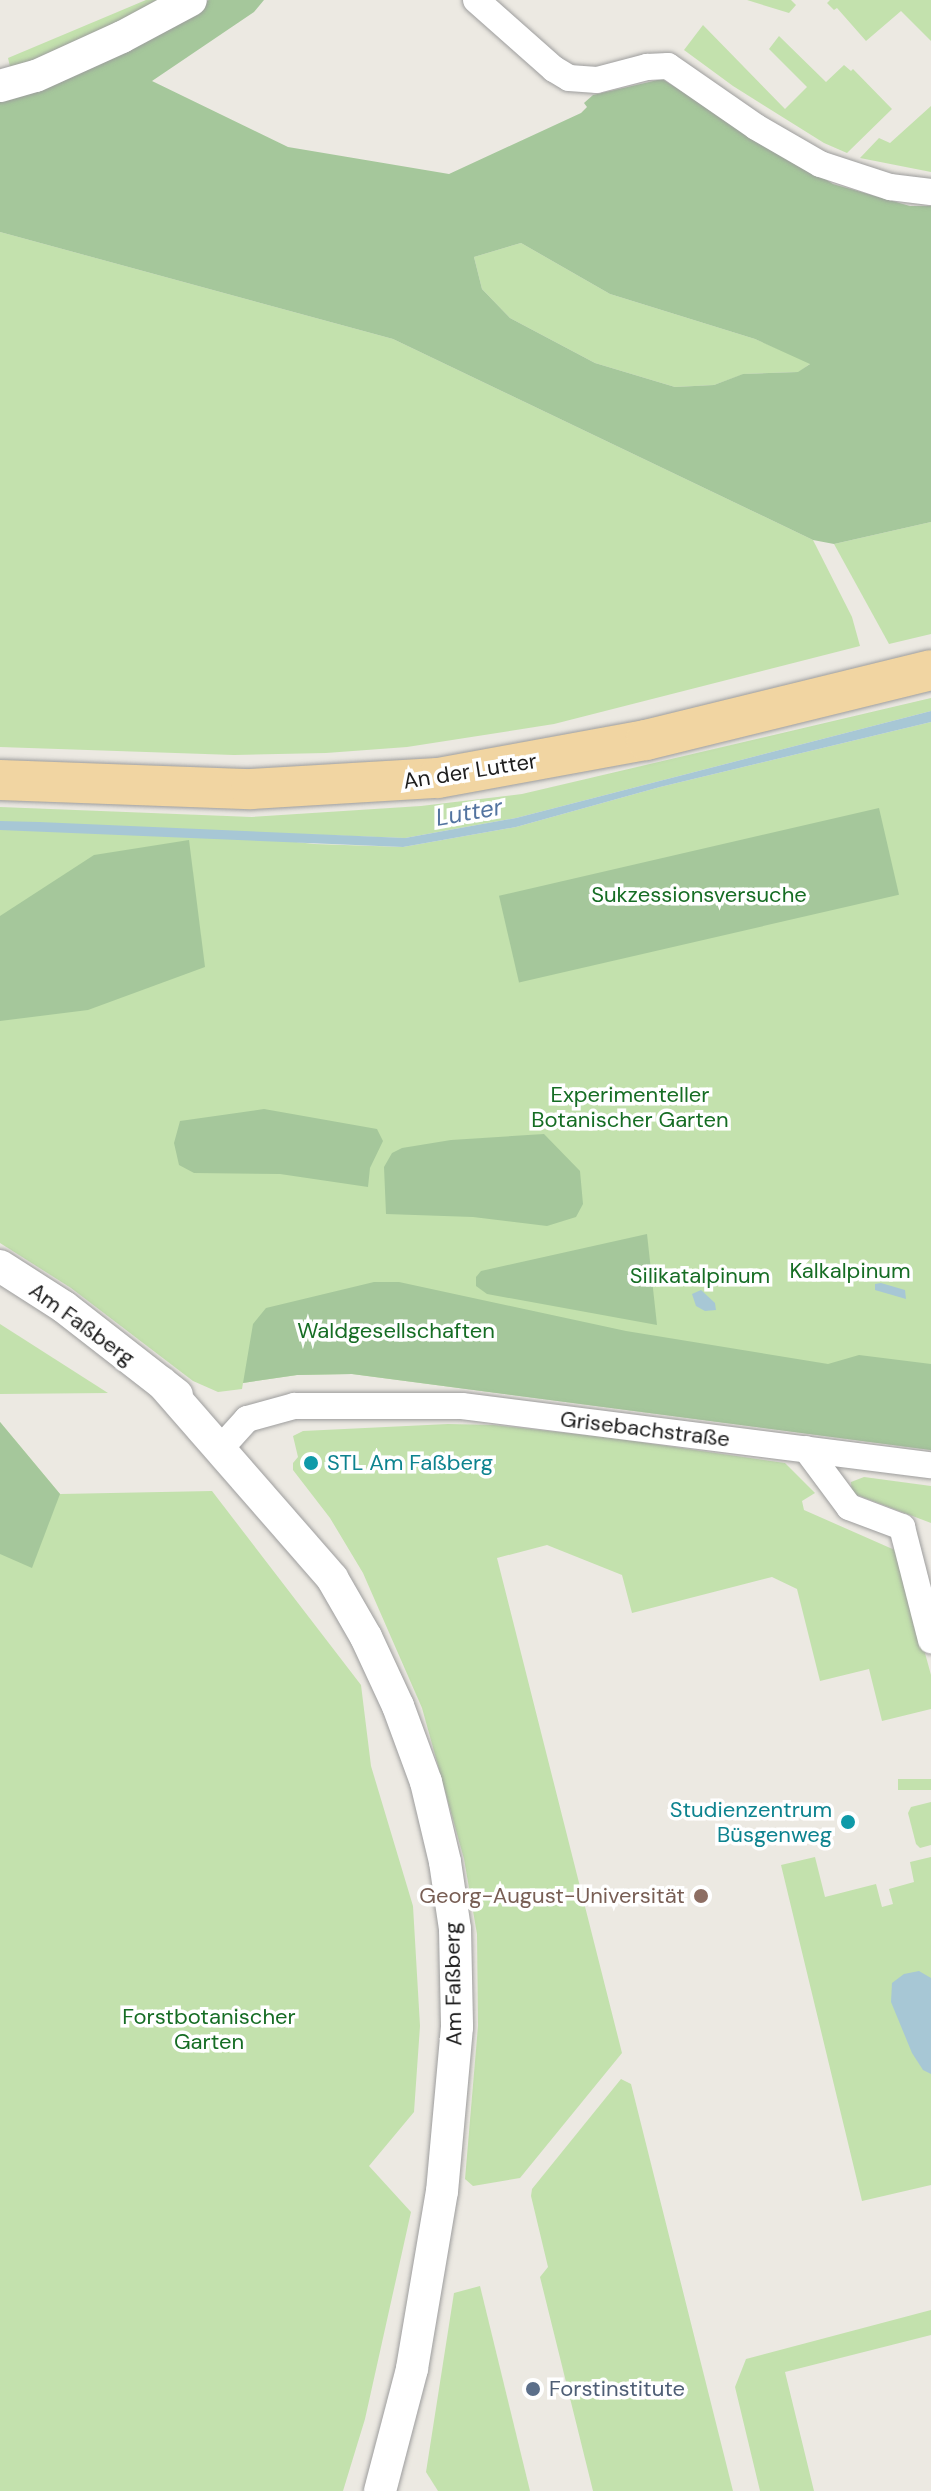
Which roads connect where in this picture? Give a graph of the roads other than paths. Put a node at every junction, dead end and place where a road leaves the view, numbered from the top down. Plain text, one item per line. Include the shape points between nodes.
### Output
1 (191, 0) edge
2 (476, 0) edge
3 (0, 86) edge
4 (931, 192) edge
5 (931, 670) edge
6 (0, 780) edge
7 (0, 1266) edge
8 (225, 1443) junction
9 (806, 1449) junction
10 (931, 1465) edge
11 (921, 1563) edge
12 (931, 1640) edge
13 (376, 2490) edge

1 - 3 street via 36,76
2 - 4 street via 569,78 597,80 668,66 820,164 890,187
5 - 6 main road, An der Lutter via 646,740 438,778 251,789
7 - 8 street, Am Faßberg via 64,1307 162,1383
8 - 9 street, Grisebachstraße via 281,1420 358,1406 462,1406
8 - 13 street, Am Faßberg via 319,1560 366,1637 426,1782 455,1929 457,2027 442,2191 416,2337
9 - 10 street, Grisebachstraße
9 - 11 street via 849,1507 902,1527
11 - 12 street

